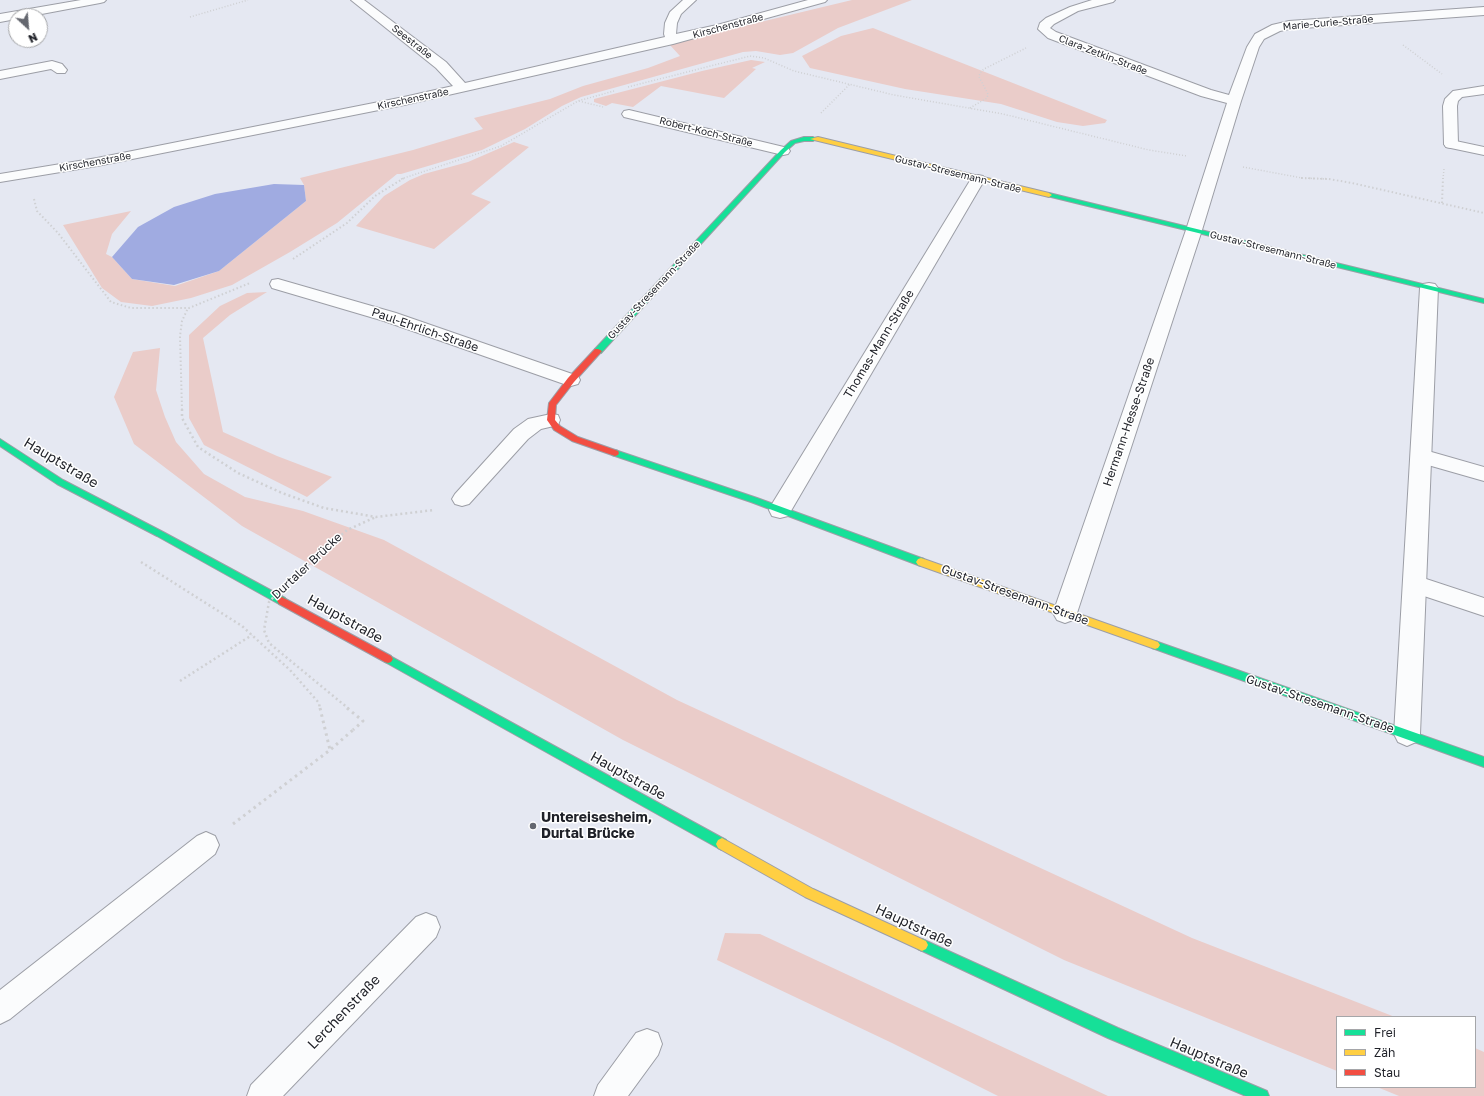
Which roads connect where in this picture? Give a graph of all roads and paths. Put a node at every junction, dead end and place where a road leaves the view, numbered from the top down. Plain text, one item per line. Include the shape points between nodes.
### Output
1 (100, 0) edge
2 (248, 0) edge
3 (357, 0) edge
4 (689, 0) edge
5 (821, 0) edge
6 (1109, 0) edge
7 (1484, 11) edge
8 (190, 17) dead end
9 (0, 18) edge
10 (1369, 19) junction
11 (1052, 35) junction
12 (673, 40) junction
13 (61, 70) dead end
14 (0, 75) edge
15 (850, 84) dead end
16 (462, 88) junction
17 (1484, 90) edge
18 (1468, 92) junction
19 (1234, 102) junction
20 (970, 108) dead end
21 (629, 114) dead end
22 (804, 139) junction
23 (1451, 144) junction
24 (783, 151) junction
25 (1484, 151) edge
26 (36, 172) junction
27 (0, 178) edge
28 (978, 179) junction
29 (1442, 203) dead end
30 (1194, 230) junction
31 (278, 284) dead end
32 (1429, 288) junction
33 (1484, 301) edge
34 (571, 380) junction
35 (551, 420) junction
36 (0, 442) edge
37 (1421, 456) junction
38 (1484, 474) edge
39 (462, 500) joint
40 (780, 510) junction
41 (376, 517) junction
42 (135, 558) dead end
43 (1414, 584) junction
44 (1484, 607) edge
45 (1065, 613) junction
46 (252, 635) junction
47 (180, 681) dead end
48 (1407, 734) junction
49 (330, 750) junction
50 (1484, 762) edge
51 (206, 845) joint
52 (426, 927) dead end
53 (0, 1009) edge
54 (648, 1044) dead end
55 (262, 1096) edge
56 (608, 1096) edge
57 (1262, 1096) edge

1 - 9 street
2 - 8 path
3 - 16 street, Seestraße via 441,65
4 - 12 street via 676,12 671,23 670,34
5 - 12 street, Kirschenstraße
6 - 11 street, Clara-Zetkin-Straße via 1085,5 1050,22 1044,29
7 - 10 street, Marie-Curie-Straße
10 - 18 path
10 - 19 street, Marie-Curie-Straße via 1289,24 1267,31 1259,37 1253,47
11 - 19 street, Clara-Zetkin-Straße
11 - 20 path via 980,73 979,77 988,98
12 - 16 street, Kirschenstraße
13 - 14 lane via 52,65
15 - 22 path via 804,130
16 - 26 street, Kirschenstraße via 256,131
17 - 18 street
18 - 23 street via 1458,94 1452,99
19 - 30 street, Marie-Curie-Straße
21 - 24 street, Robert-Koch-Straße
22 - 24 street, Gustav-Stresemann-Straße via 792,142
22 - 28 street, Gustav-Stresemann-Straße via 818,139
23 - 25 lane
23 - 29 path via 1445,157
24 - 34 street, Gustav-Stresemann-Straße
26 - 27 street, Kirschenstraße
26 - 41 path via 33,194 37,211 111,302 131,308 188,308 182,321 180,336 182,418 198,447 238,473 282,493 324,508
28 - 30 street, Gustav-Stresemann-Straße
28 - 40 street, Thomas-Mann-Straße
30 - 32 street, Gustav-Stresemann-Straße
30 - 45 street, Hermann-Hesse-Straße
31 - 34 street, Paul-Ehrlich-Straße via 390,317
32 - 33 street, Gustav-Stresemann-Straße
32 - 37 street
34 - 35 street, Gustav-Stresemann-Straße via 552,405
35 - 39 lane via 535,424 521,434
35 - 40 street, Gustav-Stresemann-Straße via 557,428 575,439
36 - 57 street, Hauptstraße via 60,482 243,579 809,893 1113,1033
37 - 38 lane
37 - 43 street
39 - 41 path via 454,507
40 - 45 street, Gustav-Stresemann-Straße
41 - 49 path, Durtaler Brücke, bridge via 347,530 269,602 264,630 269,643 363,721
42 - 46 path via 242,626
43 - 44 lane
43 - 48 street
45 - 48 street, Gustav-Stresemann-Straße
46 - 47 path
46 - 49 path via 290,670 319,703
48 - 50 street, Gustav-Stresemann-Straße
49 - 51 path
51 - 53 lane
52 - 55 lane, Lerchenstraße
54 - 56 lane

